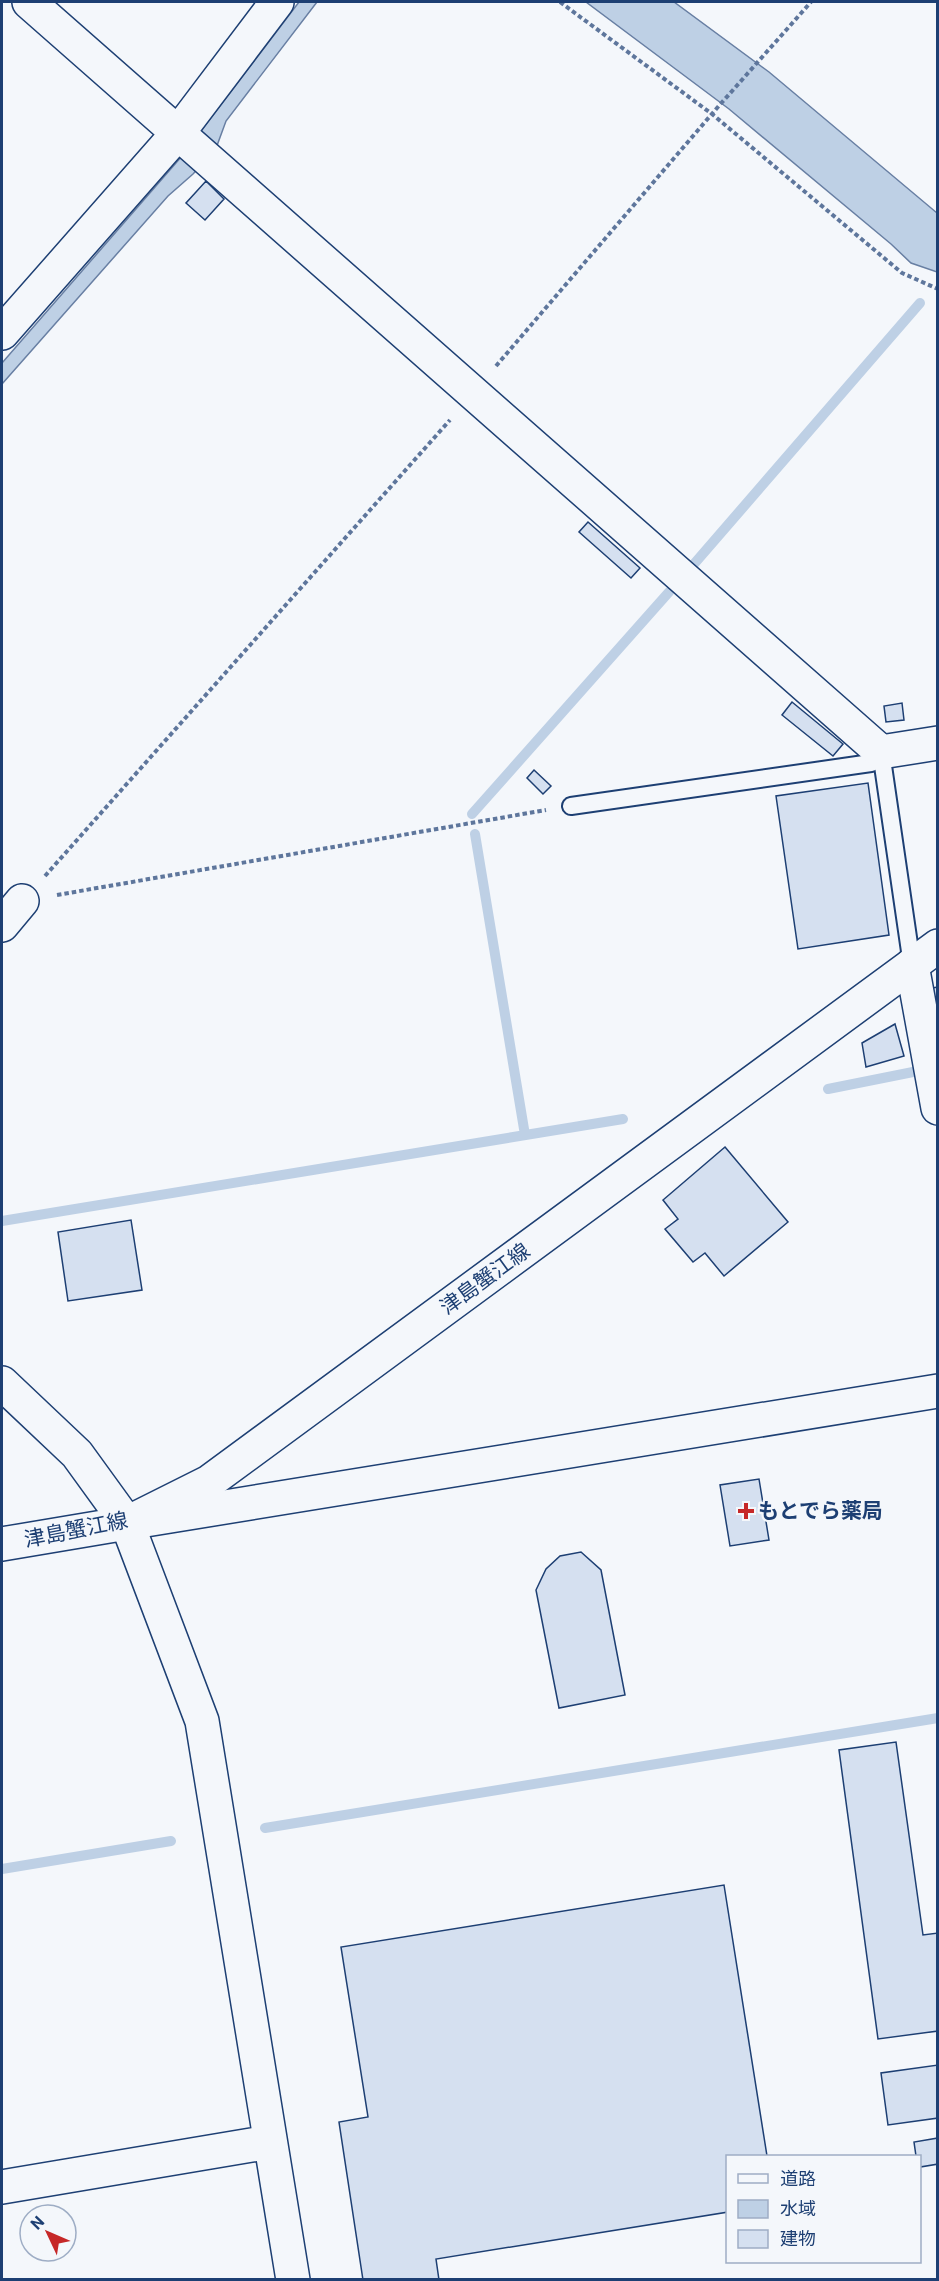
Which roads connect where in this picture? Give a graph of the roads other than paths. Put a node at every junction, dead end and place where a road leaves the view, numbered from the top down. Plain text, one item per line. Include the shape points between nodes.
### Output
1 (29, 2) edge
2 (277, 2) edge
3 (182, 136) junction
4 (2, 333) edge
5 (938, 743) edge
6 (880, 752) junction
7 (571, 806) road end
8 (925, 956) edge
9 (938, 1107) edge
10 (2, 1383) edge
11 (938, 1391) edge
12 (127, 1523) junction
13 (2, 1544) edge
14 (270, 2142) junction
15 (2, 2187) edge
16 (293, 2280) edge

1 - 3 street
2 - 3 street
3 - 4 street
3 - 6 street
5 - 6 street
6 - 7 lane via 872,763
6 - 8 lane
8 - 9 street
8 - 12 street, 津島蟹江線 via 209,1482
10 - 12 street via 77,1454
11 - 12 street
12 - 13 street, 津島蟹江線
12 - 14 street via 202,1721
14 - 15 street
14 - 16 street

